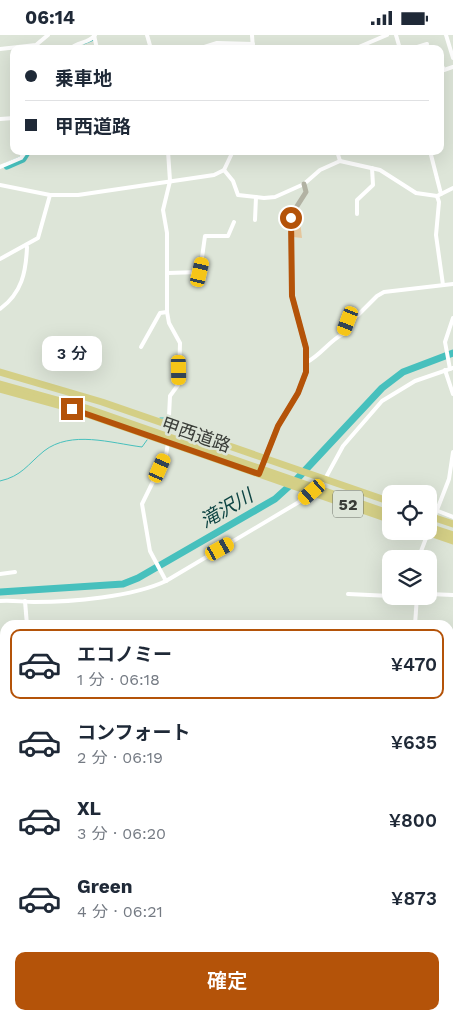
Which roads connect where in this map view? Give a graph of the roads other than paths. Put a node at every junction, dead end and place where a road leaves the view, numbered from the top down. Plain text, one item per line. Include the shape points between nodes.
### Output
1 (48, 35) edge
2 (252, 35) edge
3 (387, 35) edge
4 (446, 35) edge
5 (95, 36) edge
6 (229, 43) joint
7 (253, 43) joint
8 (428, 44) dead end
9 (36, 45) edge
10 (78, 45) edge
11 (219, 45) edge
12 (363, 45) edge
13 (425, 45) edge
14 (453, 58) edge
15 (23, 155) edge
16 (168, 155) edge
17 (231, 155) edge
18 (338, 155) edge
19 (431, 155) edge
20 (340, 161) junction
21 (0, 167) edge
22 (372, 168) junction
23 (224, 170) junction
24 (170, 181) junction
25 (304, 184) junction
26 (1, 185) edge
27 (453, 189) edge
28 (50, 195) junction
29 (439, 195) junction
30 (256, 197) junction
31 (357, 214) dead end
32 (255, 220) dead end
33 (234, 222) dead end
34 (27, 247) junction
35 (0, 259) edge
36 (168, 273) junction
37 (453, 284) edge
38 (442, 285) junction
39 (0, 309) edge
40 (167, 312) junction
41 (453, 319) edge
42 (141, 347) dead end
43 (307, 362) junction
44 (449, 369) edge
45 (0, 372) edge
46 (0, 384) edge
47 (0, 389) edge
48 (453, 393) edge
49 (167, 423) junction
50 (168, 442) junction
51 (453, 452) edge
52 (266, 459) junction
53 (259, 474) junction
54 (325, 479) junction
55 (312, 492) junction
56 (382, 499) edge
57 (437, 508) edge
58 (382, 511) edge
59 (437, 515) edge
60 (437, 516) edge
61 (382, 517) edge
62 (453, 517) edge
63 (453, 524) edge
64 (437, 532) edge
65 (437, 535) edge
66 (453, 535) edge
67 (453, 541) edge
68 (15, 572) dead end
69 (0, 574) edge
70 (165, 579) junction
71 (348, 594) dead end
72 (437, 594) edge
73 (453, 595) edge
74 (382, 596) edge
75 (0, 601) edge
76 (25, 601) junction
77 (416, 605) edge
78 (27, 620) edge
79 (415, 620) edge

1 - 9 street
2 - 7 street
3 - 12 street
4 - 14 street
5 - 10 street
6 - 7 street
6 - 11 street
8 - 13 street
15 - 21 street
16 - 24 street
17 - 23 street
18 - 20 street
19 - 29 street
20 - 22 street
20 - 25 street via 320,170
22 - 29 street via 411,191
22 - 31 street via 372,185 357,200
23 - 24 street via 214,175
23 - 30 street via 233,181 235,193
24 - 28 street via 78,195
24 - 36 street via 163,210
25 - 30 street via 275,197
25 - 43 street via 305,195 291,218 291,285
26 - 28 street
27 - 29 street
28 - 34 street via 38,239
29 - 38 street via 436,235
30 - 32 street
33 - 36 street via 228,236 205,236 200,272
34 - 35 street
34 - 39 street via 24,278 11,300
36 - 40 street
37 - 38 street
38 - 43 street via 392,290 377,296 348,321 343,334
40 - 42 street via 160,313
40 - 49 street via 180,347 178,385 170,396
41 - 44 street via 446,345
43 - 52 street via 302,386 278,426
44 - 48 street
44 - 54 street via 400,388 382,401 343,446
45 - 49 highway, 甲西道路 / 52
46 - 58 highway via 86,408
47 - 50 highway, 甲西道路 / 52 via 72,409
49 - 50 street
49 - 52 highway, 甲西道路 / 52
50 - 53 highway, 甲西道路 / 52
50 - 70 street via 166,455 142,504 150,551
51 - 57 street via 449,479
52 - 53 street
52 - 54 highway, 甲西道路 / 52
53 - 55 highway, 甲西道路 / 52
54 - 55 street
54 - 56 highway, 甲西道路 / 52
55 - 61 highway, 甲西道路 / 52
55 - 70 street via 290,508
59 - 62 street
60 - 63 highway
64 - 66 highway
65 - 67 highway
68 - 69 street
70 - 76 street via 144,590 121,595
71 - 74 street
72 - 73 street
75 - 76 street
76 - 78 street
77 - 79 street

